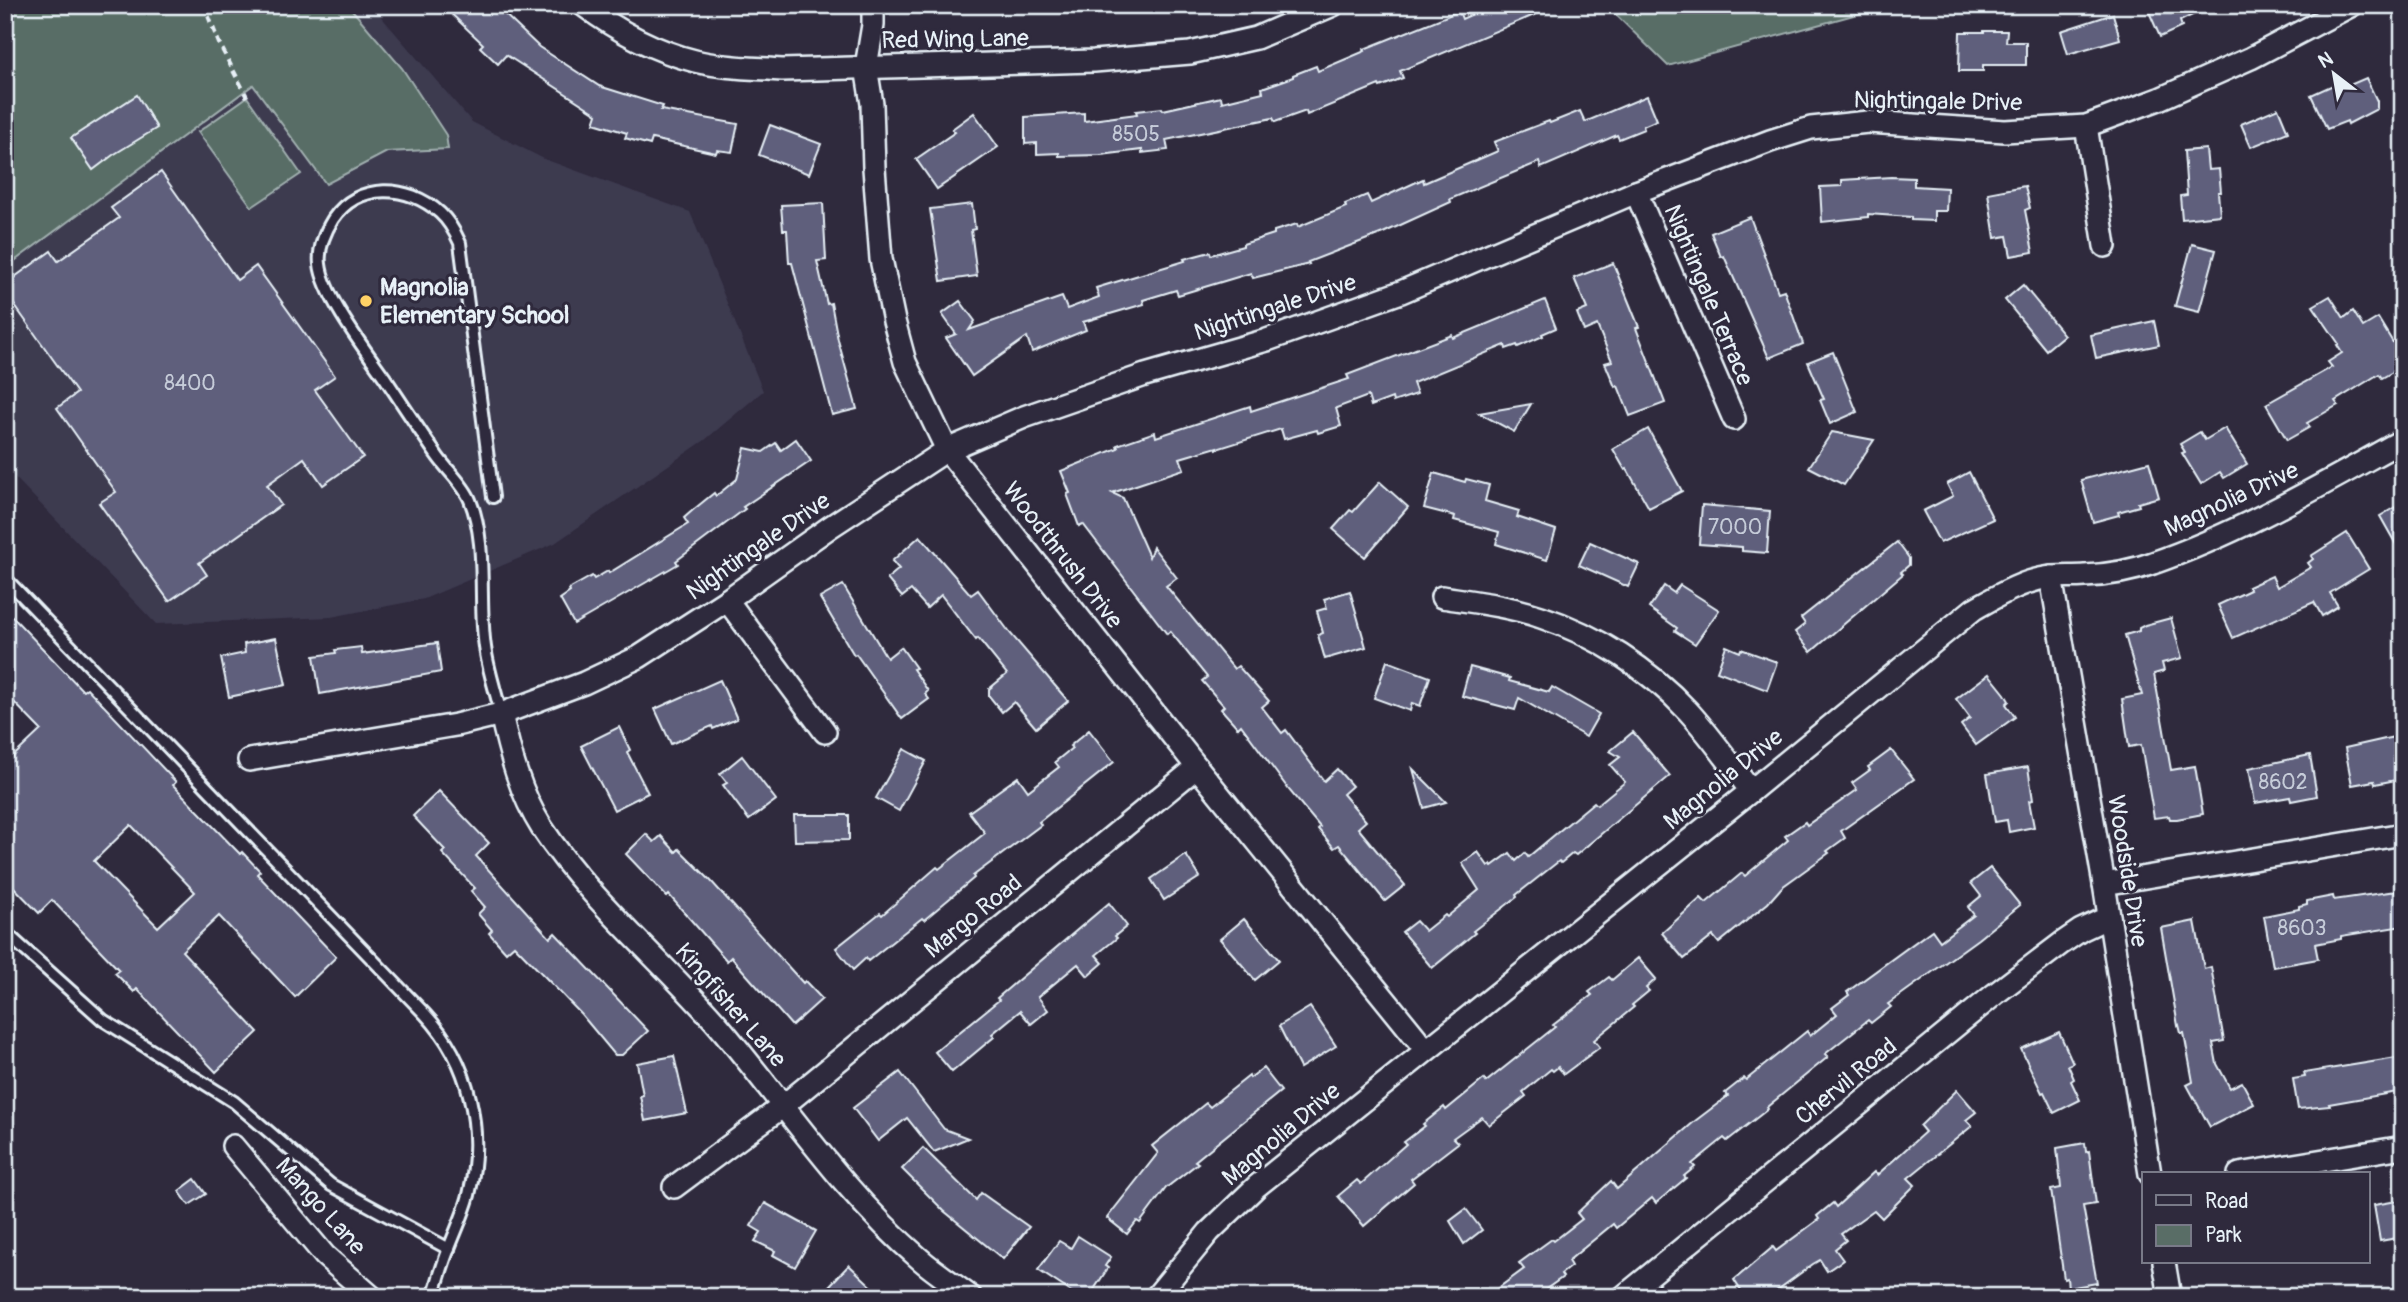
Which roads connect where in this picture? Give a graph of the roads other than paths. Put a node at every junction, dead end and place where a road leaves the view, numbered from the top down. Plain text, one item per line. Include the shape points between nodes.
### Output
1 (583, 5) edge
2 (873, 5) edge
3 (1333, 5) edge
4 (2352, 5) edge
5 (1286, 15) edge
6 (866, 67) junction
7 (2086, 126) junction
8 (1636, 192) junction
9 (2105, 246) dead end
10 (1734, 419) dead end
11 (2403, 440) edge
12 (947, 450) junction
13 (493, 497) dead end
14 (2051, 577) junction
15 (5, 578) edge
16 (1442, 597) dead end
17 (727, 600) junction
18 (501, 714) junction
19 (825, 732) dead end
20 (249, 760) dead end
21 (1197, 766) junction
22 (1751, 790) junction
23 (2403, 834) edge
24 (2104, 884) junction
25 (2109, 917) junction
26 (5, 932) edge
27 (1426, 1049) junction
28 (783, 1106) junction
29 (233, 1146) dead end
30 (2403, 1147) edge
31 (2150, 1172) edge
32 (2251, 1172) edge
33 (674, 1187) dead end
34 (449, 1249) junction
35 (2164, 1264) edge
36 (372, 1297) edge
37 (432, 1297) edge
38 (971, 1297) edge
39 (1156, 1297) edge
40 (1623, 1297) edge
41 (2170, 1297) edge

1 - 6 street, Red Wing Lane via 661,50 696,61 782,70
2 - 6 street, Woodthrush Drive
3 - 5 street, Red Wing Lane
4 - 7 street, Nightingale Drive via 2251,58
5 - 6 street, Red Wing Lane via 1256,38 1190,53 1094,61
6 - 12 street, Woodthrush Drive via 881,259 894,321 905,362
7 - 8 street, Nightingale Drive via 2005,131 1868,122 1811,128
7 - 9 street
8 - 10 street, Nightingale Terrace
8 - 12 street, Nightingale Drive via 1401,292 1024,417
11 - 14 street, Magnolia Drive via 2239,530 2193,548 2109,574
12 - 17 street, Nightingale Drive
12 - 21 street, Woodthrush Drive
13 - 18 lane via 460,243 440,213 407,194 375,190 354,198 339,211 321,244 322,275 346,321 469,498 477,530 485,647
14 - 22 street, Magnolia Drive via 2010,590 1973,609
14 - 24 street, Woodside Drive
15 - 34 lane via 425,1014 451,1047 464,1074 475,1131 469,1195
16 - 22 street via 1540,616 1625,658 1686,709
17 - 18 street, Nightingale Drive via 639,657
17 - 19 street
18 - 20 street, Nightingale Drive
18 - 28 street, Kingfisher Lane via 512,763 542,828 581,879 718,1025
21 - 27 street, Woodthrush Drive
21 - 28 street, Margo Road
22 - 27 street, Magnolia Drive
23 - 24 street
24 - 25 street, Woodside Drive
25 - 31 street, Woodside Drive
25 - 40 street, Chervil Road via 2081,930 1996,994
26 - 34 lane via 103,1020 234,1102 331,1185
27 - 39 street, Magnolia Drive via 1248,1194 1209,1232
28 - 33 street, Margo Road
28 - 38 street, Kingfisher Lane via 854,1193 920,1259
29 - 36 street, Mango Lane via 325,1256
30 - 32 street
34 - 37 lane
35 - 41 street

